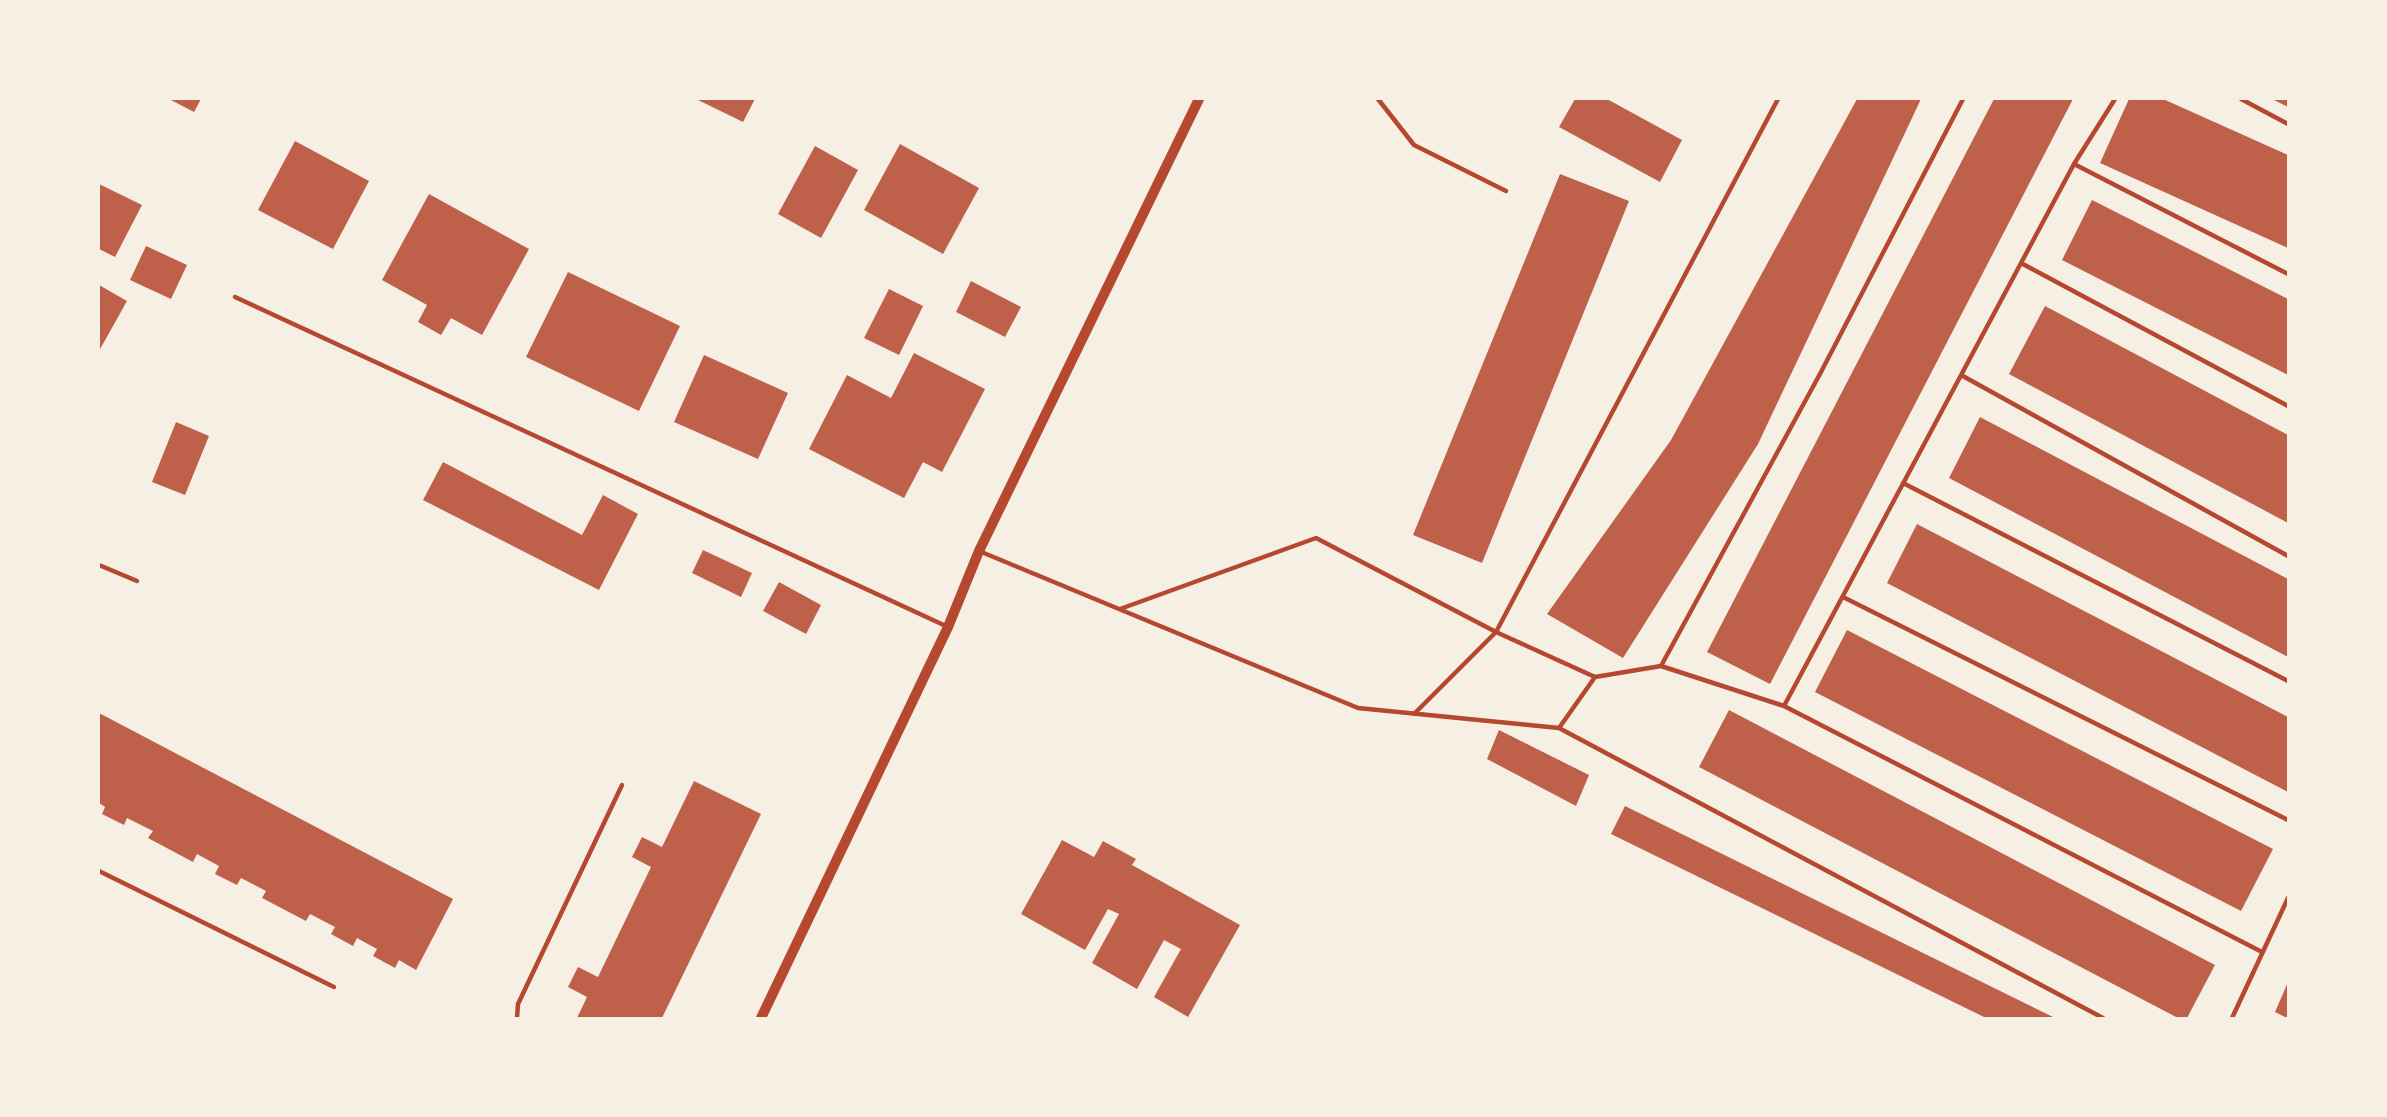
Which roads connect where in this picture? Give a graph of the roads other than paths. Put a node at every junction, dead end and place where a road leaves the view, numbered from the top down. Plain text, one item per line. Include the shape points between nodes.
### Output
1 (1199, 99) edge
2 (1378, 99) edge
3 (1778, 99) edge
4 (1963, 99) edge
5 (2115, 99) edge
6 (2241, 99) edge
7 (2288, 124) edge
8 (2074, 164) junction
9 (1506, 190) dead end
10 (2021, 263) junction
11 (2288, 274) edge
12 (235, 297) dead end
13 (1961, 375) junction
14 (2288, 406) edge
15 (1903, 483) junction
16 (979, 551) junction
17 (2288, 556) edge
18 (99, 565) edge
19 (137, 581) dead end
20 (1843, 597) junction
21 (1120, 609) junction
22 (948, 627) junction
23 (1496, 632) junction
24 (1661, 666) junction
25 (1595, 677) junction
26 (2288, 681) edge
27 (1784, 706) junction
28 (1414, 714) junction
29 (1559, 728) junction
30 (622, 785) dead end
31 (2288, 820) edge
32 (99, 871) edge
33 (2288, 898) edge
34 (2262, 952) junction
35 (334, 987) dead end
36 (517, 1018) edge
37 (761, 1018) edge
38 (2103, 1018) edge
39 (2232, 1018) edge

1 - 16 street
2 - 9 lane via 1414,145
3 - 23 lane
4 - 24 lane via 1821,372
5 - 8 lane
6 - 7 lane
8 - 10 lane
8 - 11 lane
10 - 13 lane
10 - 14 lane
12 - 22 lane
13 - 15 lane
13 - 17 lane
15 - 20 lane
15 - 26 lane
16 - 21 lane
16 - 22 street
18 - 19 lane
20 - 27 lane
20 - 31 lane
21 - 23 lane via 1316,538
21 - 28 lane via 1358,708
22 - 37 street
23 - 25 lane
23 - 28 lane
24 - 25 lane
24 - 27 lane
25 - 29 lane
27 - 34 lane
28 - 29 lane
29 - 38 lane
30 - 36 lane via 518,1004
32 - 35 lane
33 - 34 lane
34 - 39 lane

